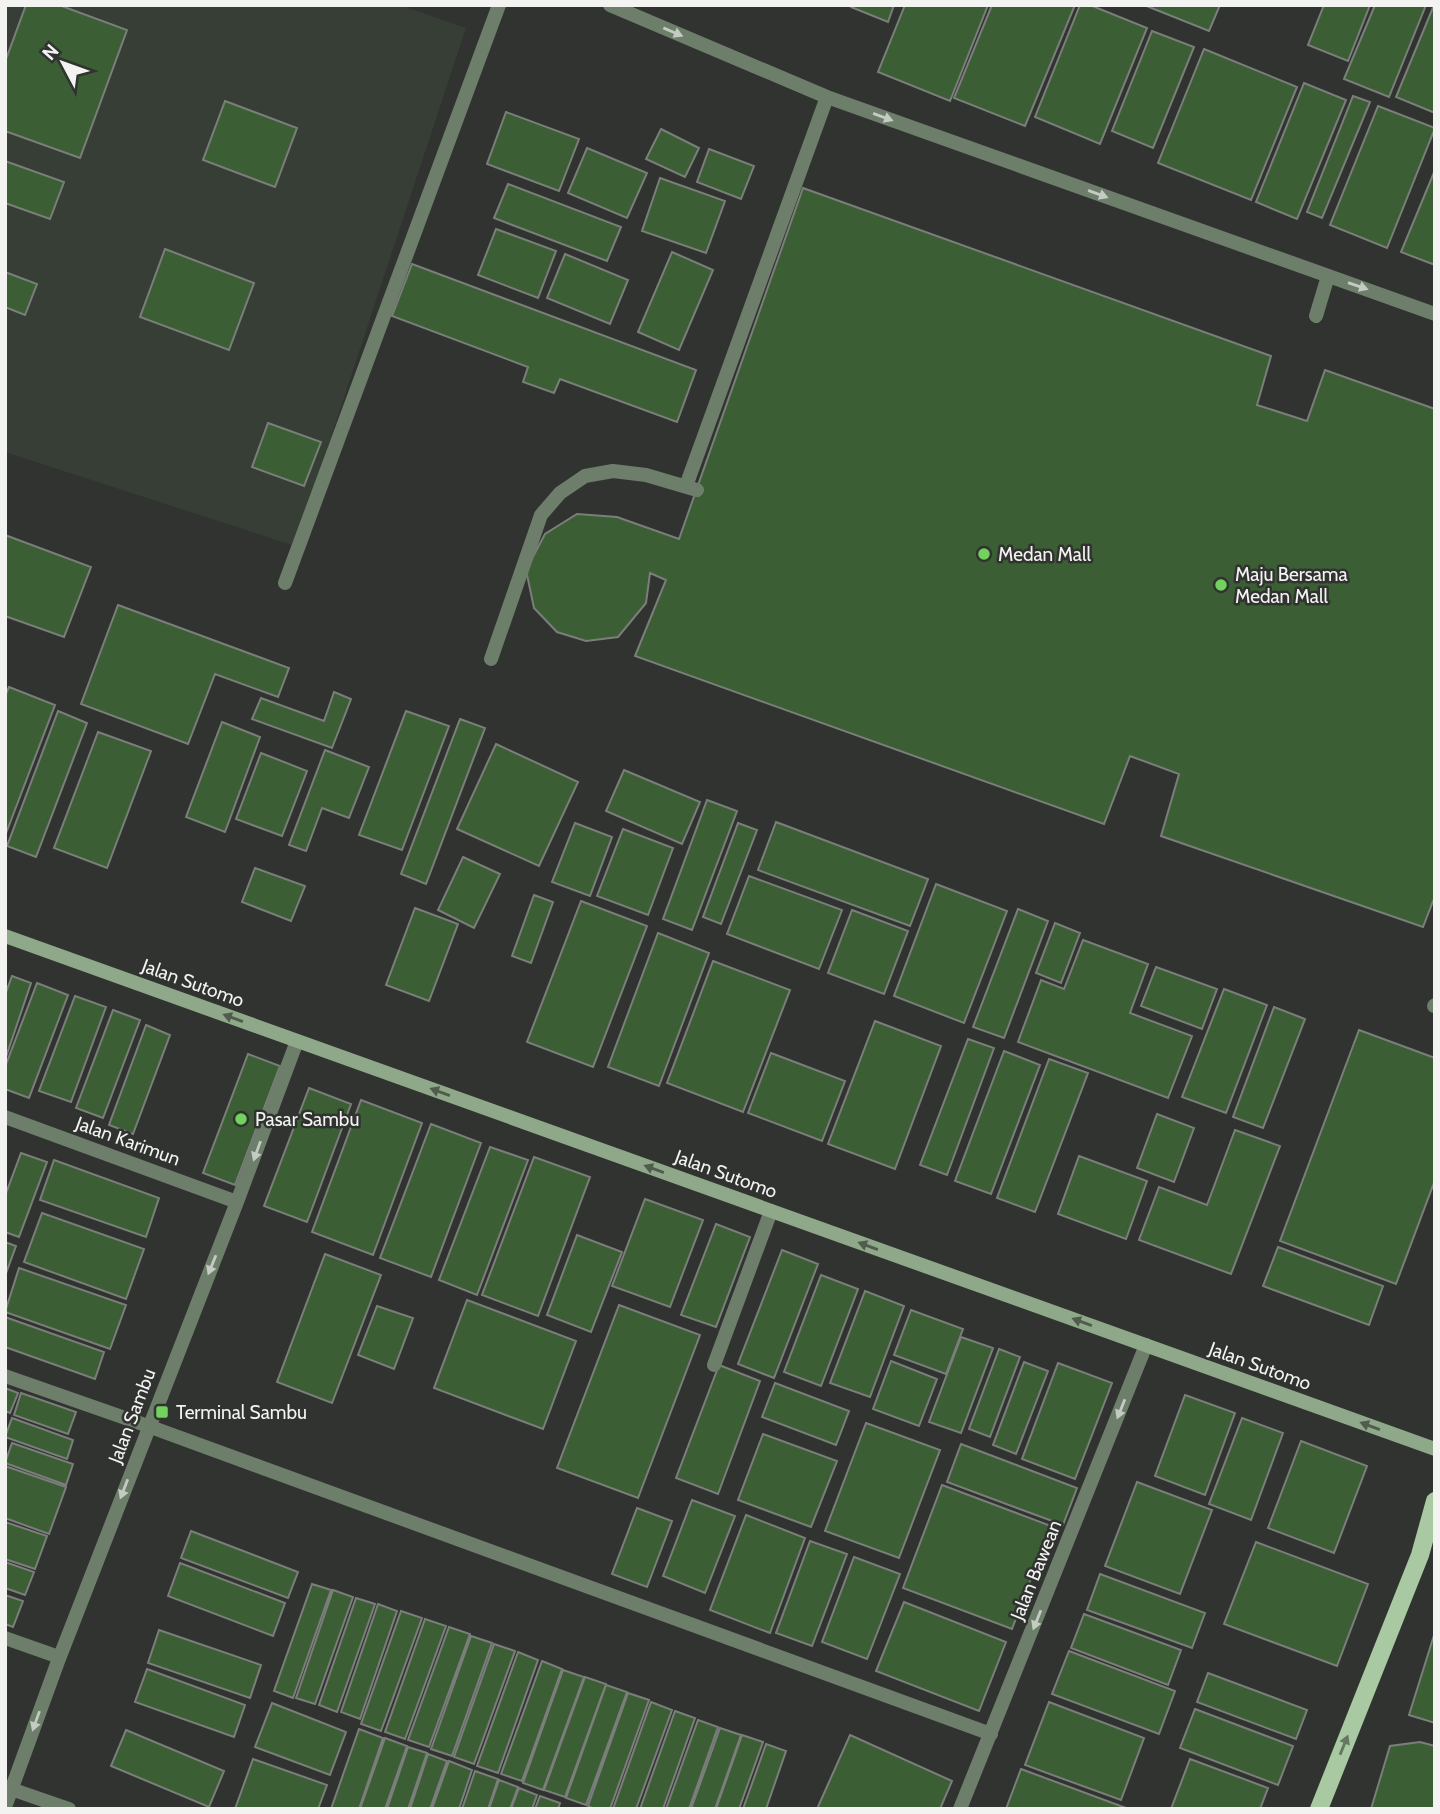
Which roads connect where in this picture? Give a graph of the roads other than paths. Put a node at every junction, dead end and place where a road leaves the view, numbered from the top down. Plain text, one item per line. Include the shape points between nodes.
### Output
1 (499, 5) edge
2 (610, 5) edge
3 (827, 97) junction
4 (1328, 276) junction
5 (1435, 313) edge
6 (1316, 316) dead end
7 (285, 583) dead end
8 (491, 659) dead end
9 (5, 936) edge
10 (298, 1041) junction
11 (5, 1117) edge
12 (237, 1202) junction
13 (771, 1211) junction
14 (1146, 1346) junction
15 (714, 1365) dead end
16 (5, 1376) edge
17 (148, 1426) junction
18 (1435, 1449) edge
19 (1435, 1501) edge
20 (5, 1638) edge
21 (59, 1657) junction
22 (992, 1734) junction
23 (11, 1789) junction
24 (5, 1807) edge
25 (69, 1809) edge
26 (960, 1809) edge
27 (1319, 1809) edge

1 - 7 street
2 -> 3 street
3 -> 4 street
3 - 8 street via 692,488 613,471 585,476 560,493 541,515
4 -> 5 street
4 - 6 street
10 -> 9 main road, Jalan Sutomo
10 -> 12 street, Jalan Sambu
13 -> 10 main road, Jalan Sutomo
11 - 12 street, Jalan Karimun
12 -> 17 street, Jalan Sambu
14 -> 13 main road, Jalan Sutomo
13 - 15 street
18 -> 14 main road, Jalan Sutomo
14 -> 22 street, Jalan Bawean
16 - 17 street
17 -> 21 street, Jalan Sambu
17 - 22 street
27 -> 19 main road via 1420,1555
20 - 21 street
21 -> 23 street, Jalan Sambu
22 - 26 street, Jalan Bawean
23 - 24 street, Jalan Sambu
23 - 25 street

